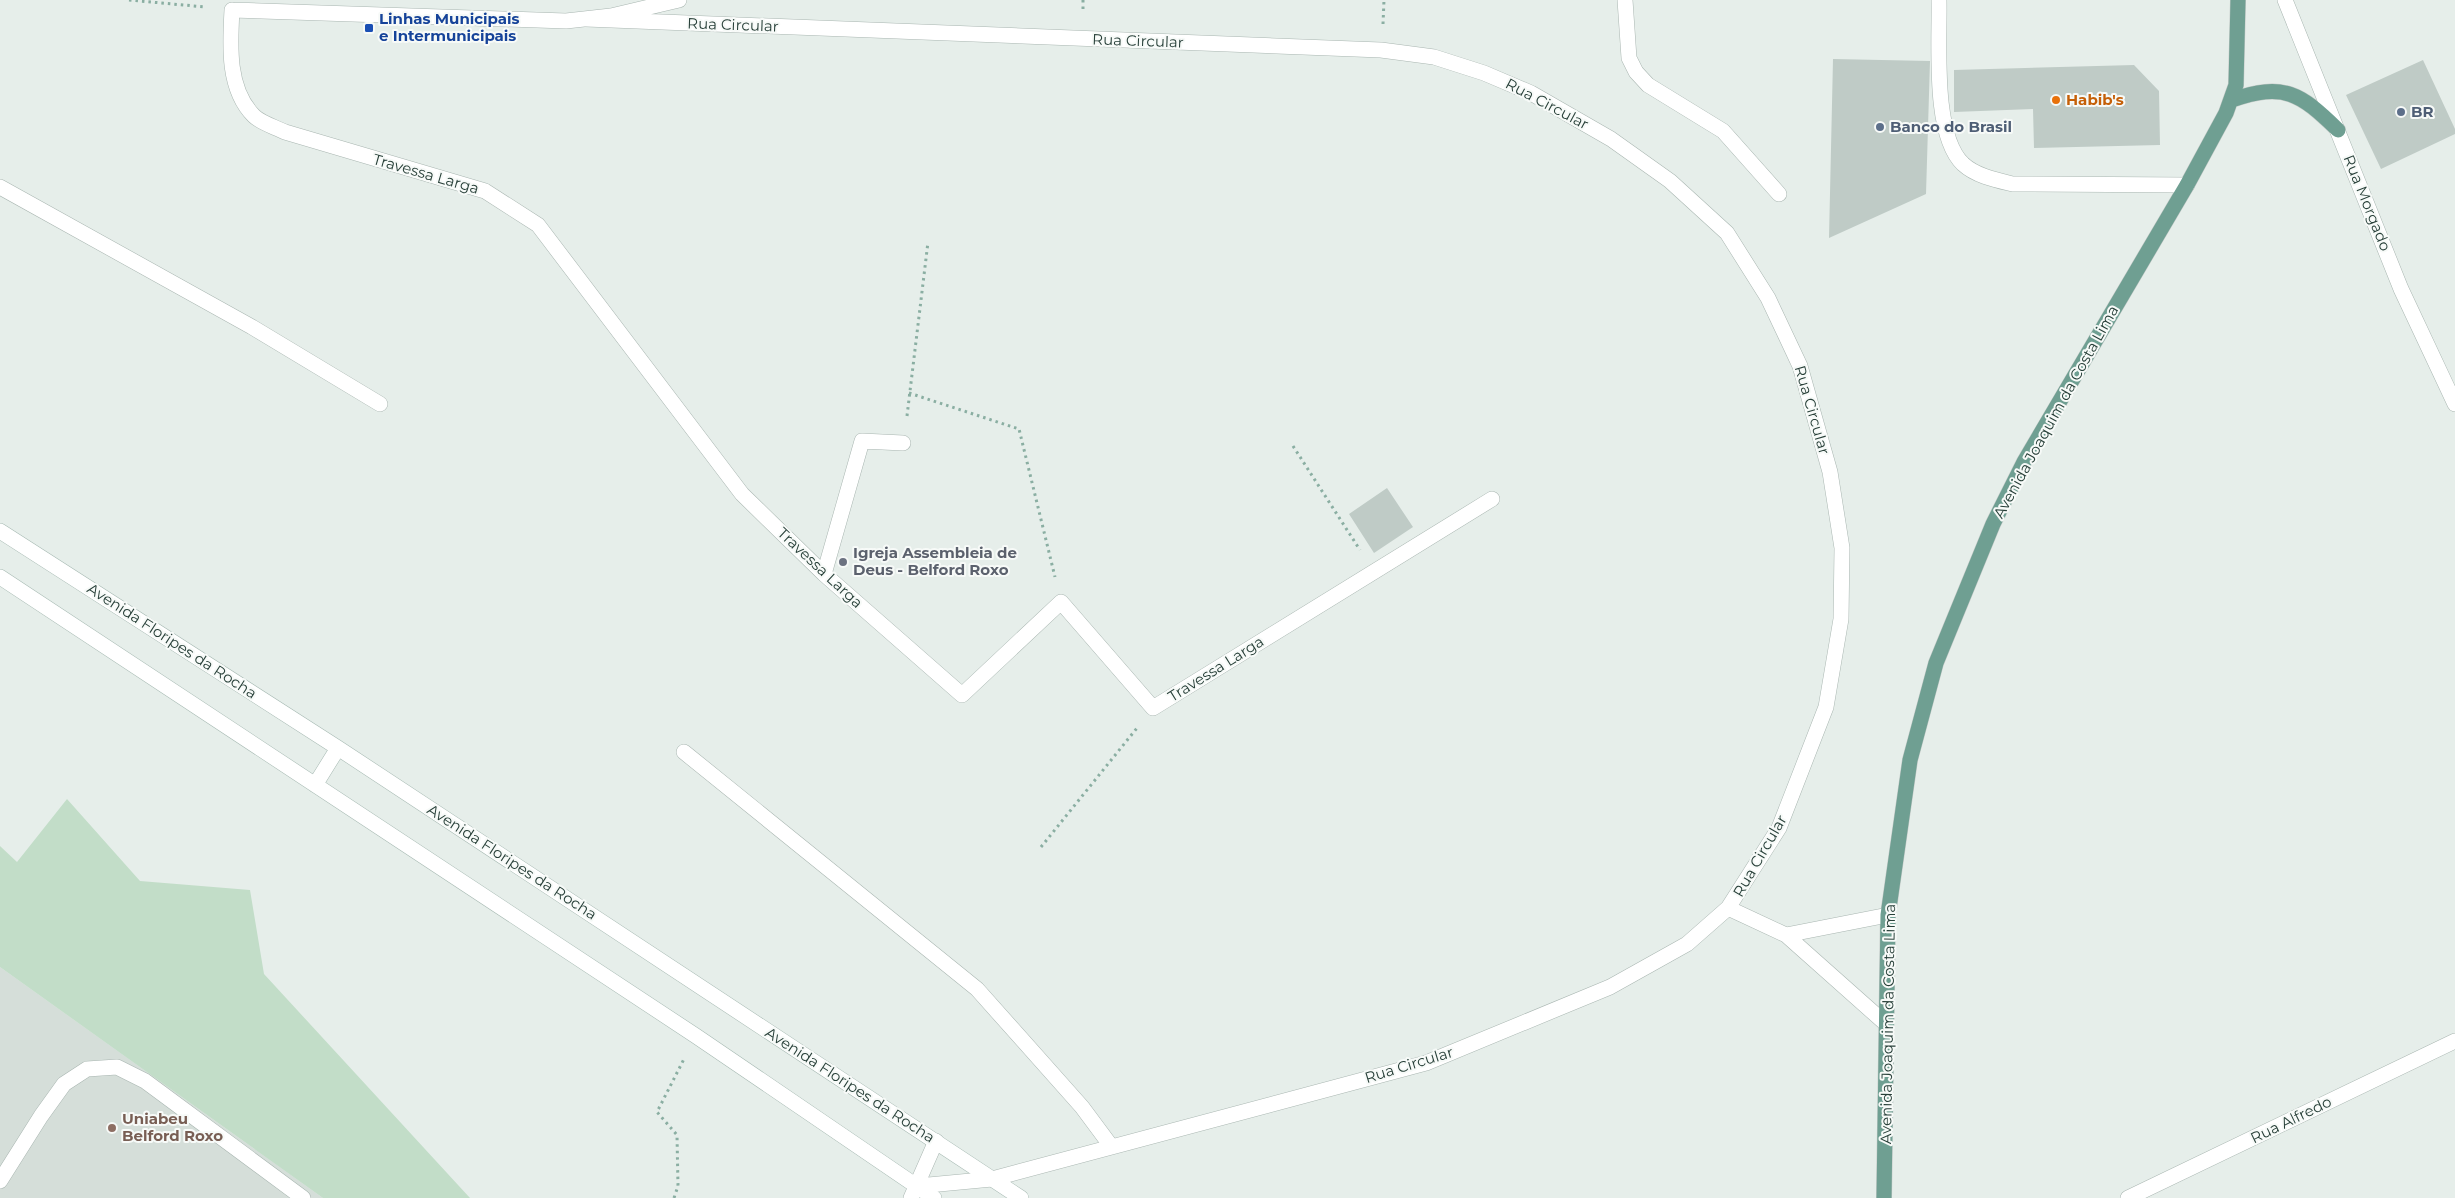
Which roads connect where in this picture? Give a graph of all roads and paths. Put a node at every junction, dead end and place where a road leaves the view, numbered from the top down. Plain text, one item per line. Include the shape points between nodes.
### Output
1 (129, 0) edge
2 (679, 0) edge
3 (1625, 0) edge
4 (1939, 0) edge
5 (2238, 0) edge
6 (2285, 0) edge
7 (229, 5) edge
8 (586, 19) junction
9 (2232, 100) junction
10 (2338, 130) junction
11 (2187, 185) junction
12 (0, 188) edge
13 (1779, 194) dead end
14 (928, 242) dead end
15 (909, 393) junction
16 (380, 404) dead end
17 (2455, 404) edge
18 (903, 444) joint
19 (1293, 446) dead end
20 (1492, 499) dead end
21 (0, 530) edge
22 (1374, 571) junction
23 (824, 574) junction
24 (0, 577) edge
25 (1061, 602) junction
26 (1153, 708) junction
27 (338, 748) junction
28 (684, 752) dead end
29 (316, 786) junction
30 (1041, 847) dead end
31 (1728, 908) junction
32 (1888, 915) junction
33 (1786, 935) junction
34 (1885, 1023) junction
35 (696, 1036) junction
36 (2455, 1042) edge
37 (936, 1141) junction
38 (1111, 1146) junction
39 (992, 1179) junction
40 (0, 1181) edge
41 (914, 1192) edge
42 (303, 1198) edge
43 (674, 1198) edge
44 (934, 1198) edge
45 (1020, 1198) edge
46 (1884, 1198) edge
47 (2128, 1198) edge

1 - 7 path
2 - 8 street
3 - 13 street via 1629,58 1636,72 1648,85 1723,131
4 - 11 street via 1942,110 1946,133 1963,164 1985,177 2013,184
5 - 9 main road, Avenida Joaquim da Costa Lima via 2237,72
6 - 10 street, Rua Morgado
7 - 8 street
7 - 23 street, Travessa Larga via 232,66 243,102 255,117 285,132 485,191 538,225 742,494
8 - 31 street, Rua Circular via 1382,50 1434,57 1531,93 1611,139 1670,181 1727,234 1768,298 1796,358 1830,472 1842,548 1841,619 1826,707 1780,828
9 - 10 main road via 2267,90 2283,92 2314,107
9 - 11 main road, Avenida Joaquim da Costa Lima
10 - 17 street, Rua Morgado via 2401,289
11 - 32 main road, Avenida Joaquim da Costa Lima via 2024,462 1961,597 1920,716 1910,760
12 - 16 street via 252,327
14 - 15 path
15 - 18 path
15 - 25 path via 1018,429
18 - 23 street via 862,441
19 - 22 path
20 - 22 street, Travessa Larga
21 - 27 street, Avenida Floripes da Rocha
22 - 26 street, Travessa Larga
23 - 25 street, Travessa Larga via 962,695
24 - 29 street
25 - 26 street, Travessa Larga
26 - 30 path
27 - 29 street
27 - 37 street, Avenida Floripes da Rocha
28 - 38 street via 977,989 1082,1107
29 - 35 street
31 - 33 street
31 - 38 street, Rua Circular via 1687,944 1610,987 1426,1063
32 - 33 street
32 - 34 main road, Avenida Joaquim da Costa Lima
33 - 34 street
34 - 46 main road, Avenida Joaquim da Costa Lima
35 - 41 street
35 - 43 path via 657,1112 677,1135 678,1186
36 - 47 street, Rua Alfredo
37 - 39 street, Avenida Floripes da Rocha
37 - 41 street
38 - 39 street, Rua Circular
39 - 41 street, Rua Circular
39 - 45 street, Avenida Floripes da Rocha
40 - 42 street via 64,1084 88,1069 117,1067 145,1081
41 - 44 street

